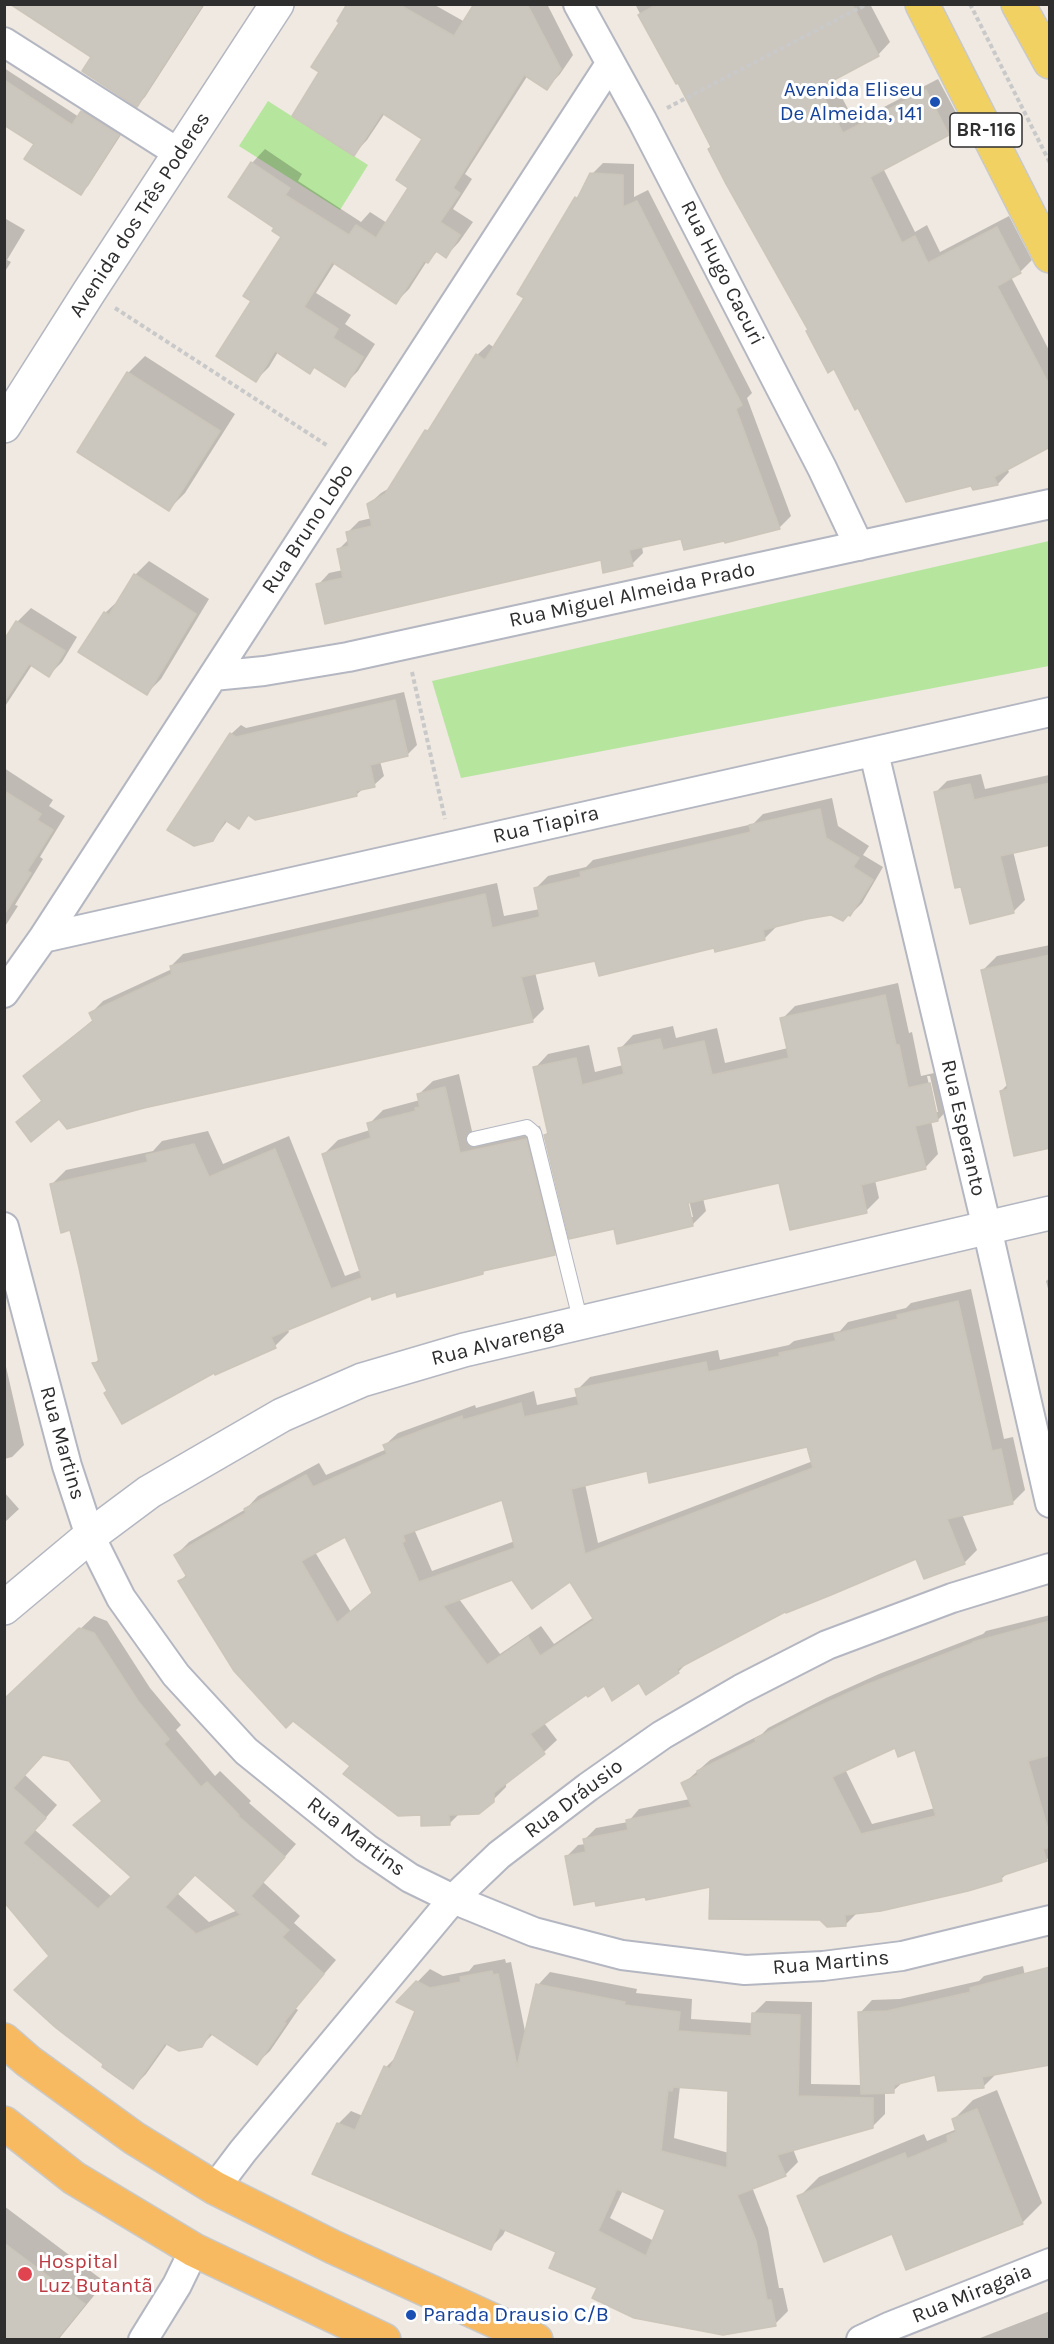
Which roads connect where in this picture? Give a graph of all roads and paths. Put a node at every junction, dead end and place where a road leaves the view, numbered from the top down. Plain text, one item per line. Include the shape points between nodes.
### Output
1 (578, 4) edge
2 (867, 4) edge
3 (922, 4) edge
4 (970, 4) edge
5 (1018, 4) edge
6 (276, 5) edge
7 (4, 42) edge
8 (1050, 62) edge
9 (610, 64) junction
10 (642, 120) junction
11 (180, 153) junction
12 (1050, 163) edge
13 (1050, 256) edge
14 (89, 292) junction
15 (4, 426) edge
16 (351, 460) junction
17 (1050, 504) edge
18 (859, 546) junction
19 (405, 645) junction
20 (213, 676) junction
21 (1050, 712) edge
22 (874, 753) junction
23 (451, 846) junction
24 (43, 938) junction
25 (4, 993) edge
26 (474, 1138) dead end
27 (1050, 1213) edge
28 (4, 1227) edge
29 (987, 1228) junction
30 (581, 1323) junction
31 (1050, 1503) edge
32 (90, 1536) junction
33 (1050, 1569) edge
34 (4, 1608) edge
35 (453, 1899) junction
36 (1050, 1920) edge
37 (4, 2040) edge
38 (4, 2123) edge
39 (215, 2188) junction
40 (194, 2250) junction
41 (1050, 2263) edge
42 (143, 2340) edge
43 (384, 2340) edge
44 (536, 2340) edge
45 (861, 2340) edge

1 - 9 street, Rua Hugo Cacuri
2 - 10 path
3 - 13 main road, BR-116
4 - 12 path
5 - 8 main road
6 - 11 street, Avenida dos Três Poderes
7 - 11 street
9 - 10 street, Rua Hugo Cacuri
9 - 16 street, Rua Bruno Lobo
10 - 18 street, Rua Hugo Cacuri
11 - 14 street, Avenida dos Três Poderes
14 - 15 street, Avenida dos Três Poderes
14 - 16 path
16 - 20 street, Rua Bruno Lobo
17 - 18 street, Rua Miguel Almeida Prado
18 - 19 street, Rua Miguel Almeida Prado
19 - 20 street, Rua Miguel Almeida Prado via 338,659
19 - 23 path
20 - 24 street, Rua Bruno Lobo
21 - 22 street, Rua Tiapira
22 - 23 street, Rua Tiapira
22 - 29 street, Rua Esperanto
23 - 24 street, Rua Tiapira
24 - 25 street, Rua Bruno Lobo
26 - 30 lane via 527,1127 534,1132
27 - 29 street, Rua Alvarenga
28 - 32 street, Rua Martins via 67,1466
29 - 30 street, Rua Alvarenga
29 - 31 street, Rua Esperanto
30 - 32 street, Rua Alvarenga via 464,1350 362,1380 282,1416 190,1468 149,1492
32 - 34 street, Rua Alvarenga
32 - 35 street, Rua Martins via 122,1598 176,1675 246,1751 366,1848 410,1878
33 - 35 street, Rua Dráusio via 952,1598 827,1645 741,1689 662,1735 588,1787 499,1855
35 - 36 street, Rua Martins via 534,1932 622,1955 745,1970 824,1966 902,1956
35 - 39 street, Rua Dráusio
37 - 39 highway via 134,2139
38 - 40 highway via 74,2178
39 - 44 highway
40 - 42 street
40 - 43 highway
41 - 45 street, Rua Miragaia

